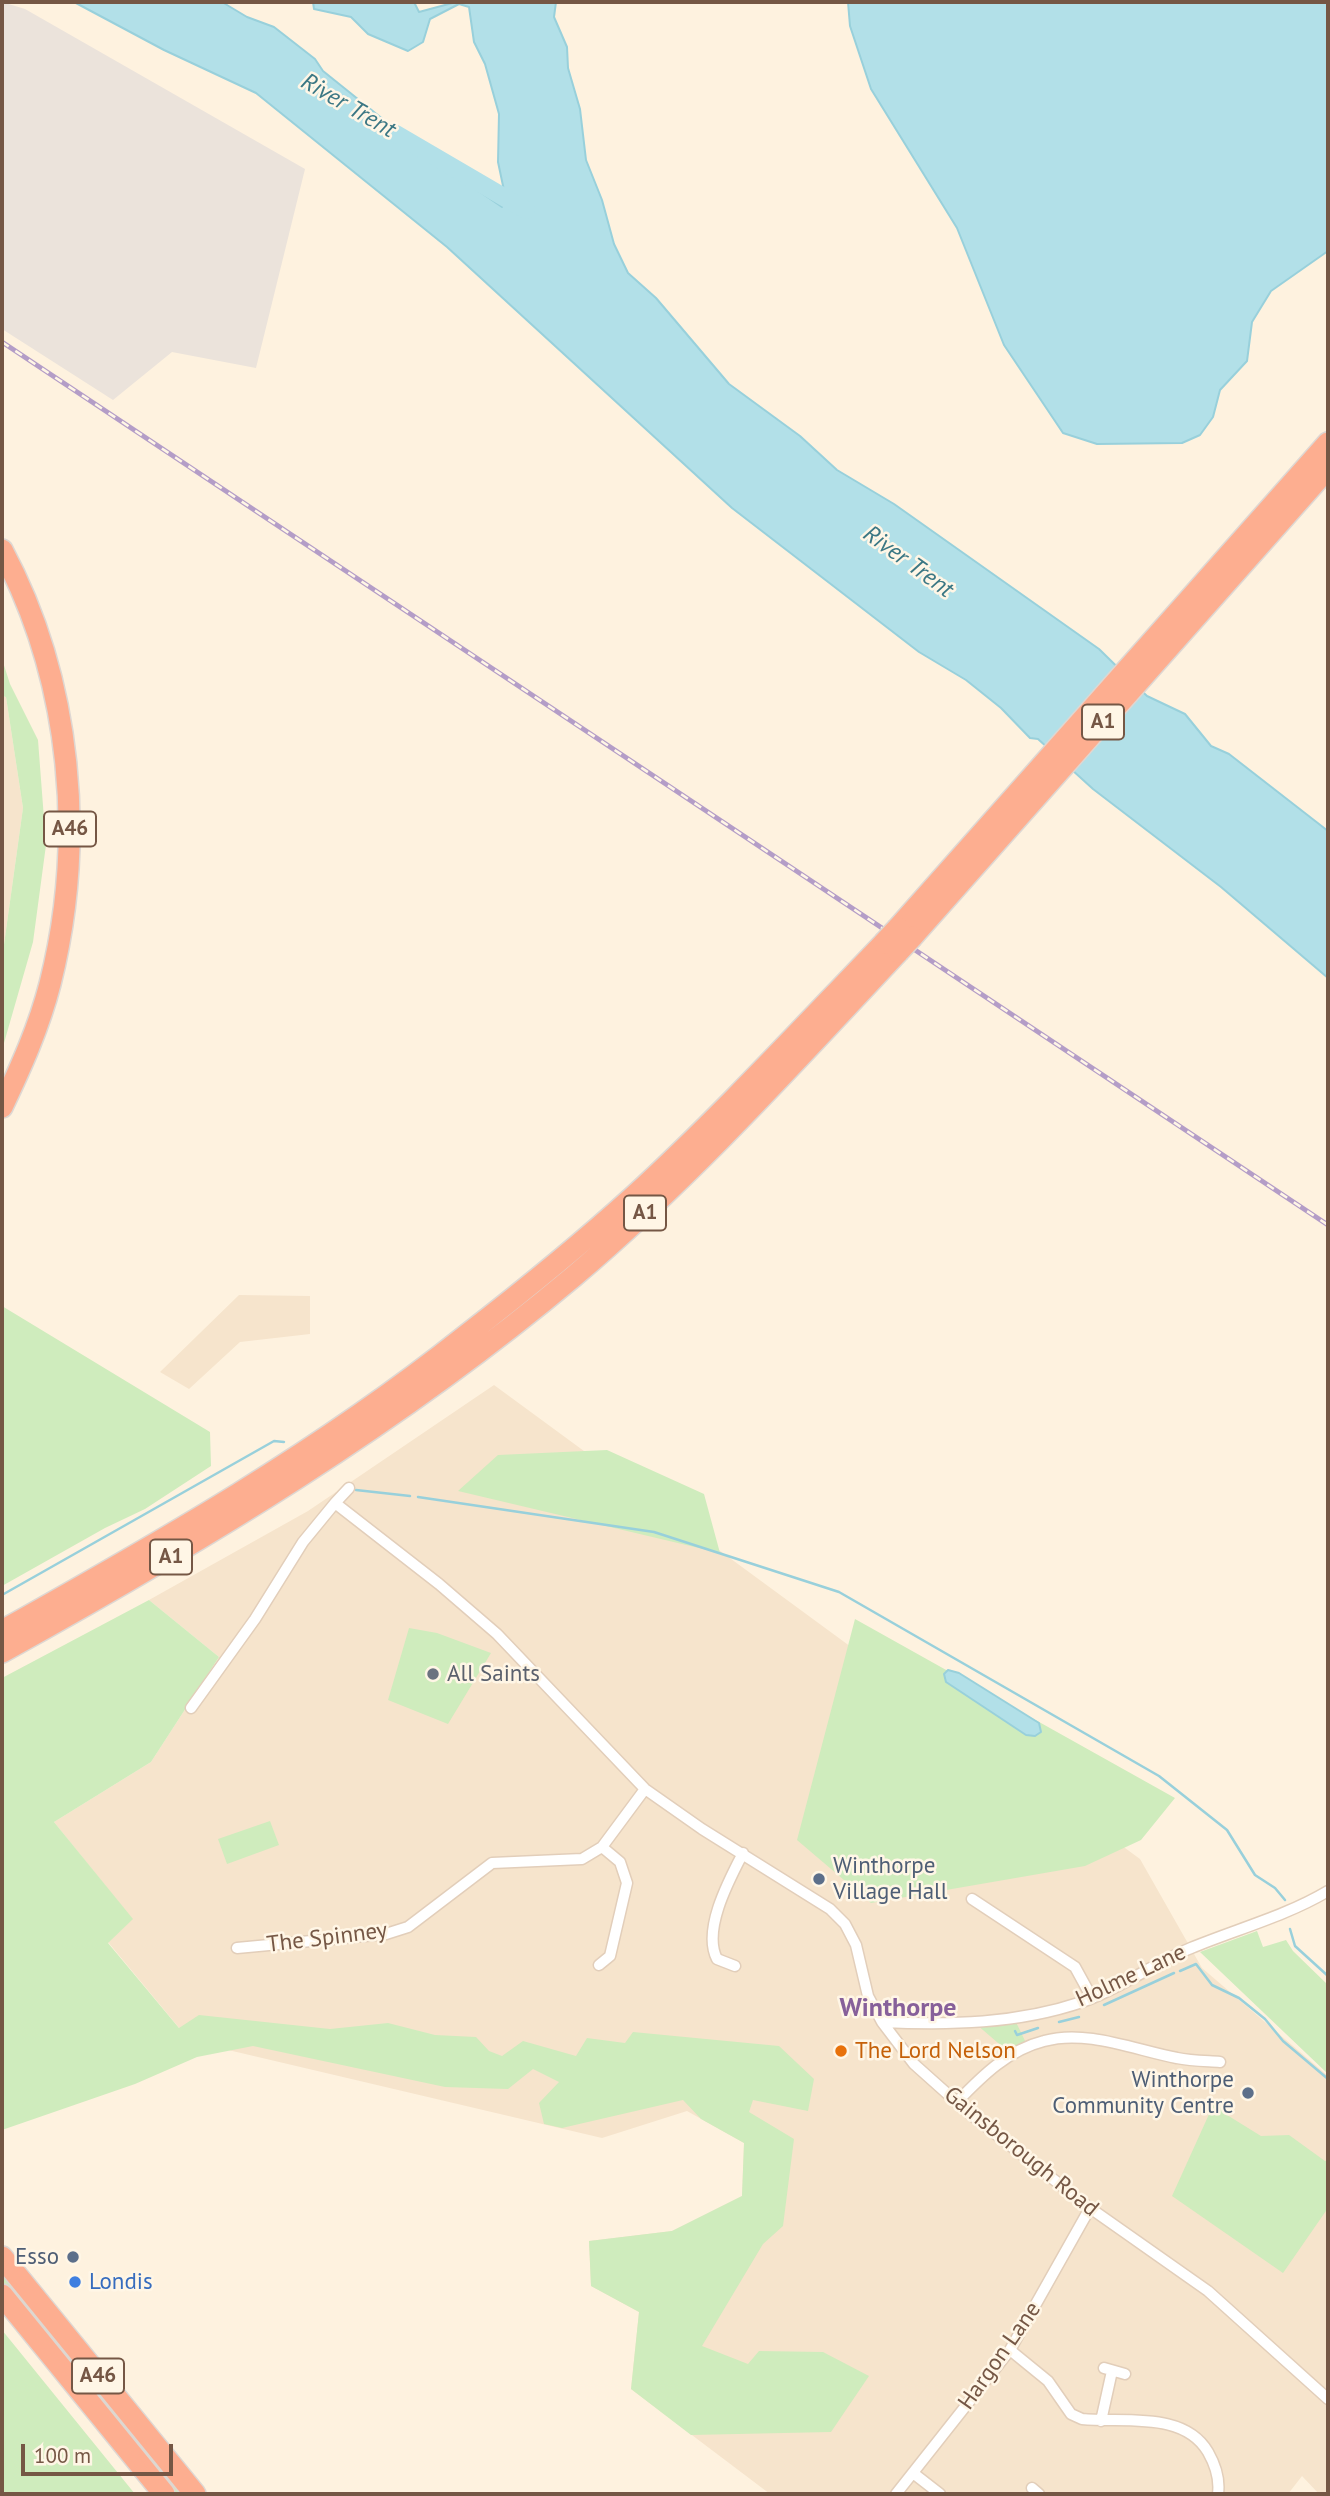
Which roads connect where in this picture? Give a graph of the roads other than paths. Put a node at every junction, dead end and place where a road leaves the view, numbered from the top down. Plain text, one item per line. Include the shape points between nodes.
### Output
1 (1328, 443) edge
2 (1322, 467) edge
3 (2, 550) edge
4 (2, 1107) edge
5 (330, 1445) junction
6 (349, 1488) dead end
7 (335, 1503) junction
8 (2, 1631) edge
9 (2, 1652) edge
10 (191, 1708) dead end
11 (645, 1789) junction
12 (602, 1847) junction
13 (743, 1853) junction
14 (1328, 1891) edge
15 (972, 1899) dead end
16 (237, 1948) dead end
17 (599, 1965) dead end
18 (735, 1966) dead end
19 (1091, 1998) junction
20 (882, 2022) junction
21 (1220, 2062) dead end
22 (957, 2102) junction
23 (1090, 2208) junction
24 (2, 2258) edge
25 (2, 2295) edge
26 (1010, 2350) junction
27 (1125, 2374) dead end
28 (1328, 2399) edge
29 (1101, 2421) junction
30 (913, 2473) junction
31 (164, 2494) edge
32 (195, 2494) edge
33 (897, 2494) edge
34 (940, 2494) edge
35 (1218, 2494) edge

1 - 2 highway, A1
2 - 5 highway, A1 via 898,940 634,1196
3 - 4 highway, A46 via 30,615 54,694 70,827 68,880 50,985
5 - 8 highway, A1
5 - 9 highway, A1 via 169,1559
6 - 7 street
7 - 10 street via 303,1542
7 - 11 street, Gainsborough Road via 497,1634
11 - 12 street
11 - 13 street, Gainsborough Road
12 - 16 street, The Spinney via 582,1859 492,1863 408,1927 386,1934
12 - 17 street via 620,1862 627,1883 610,1956
13 - 18 street via 721,1898 711,1948 717,1959
13 - 20 street, Gainsborough Road via 830,1909 845,1924 856,1945 868,1996
14 - 19 street, Holme Lane via 1188,1949
15 - 19 street via 1075,1967
19 - 20 street, Holme Lane via 991,2022
20 - 22 street, Gainsborough Road via 914,2064
21 - 22 street via 1054,2038 995,2066
22 - 23 street, Gainsborough Road
23 - 26 street, Hargon Lane
23 - 28 street, Gainsborough Road via 1208,2291
24 - 32 highway, A46
25 - 31 highway, A46
26 - 29 street via 1048,2381 1071,2414
26 - 30 street, Hargon Lane
27 - 29 street via 1108,2370
29 - 35 street via 1178,2425 1200,2439 1213,2460 1219,2476
30 - 33 street, Hargon Lane
30 - 34 street

